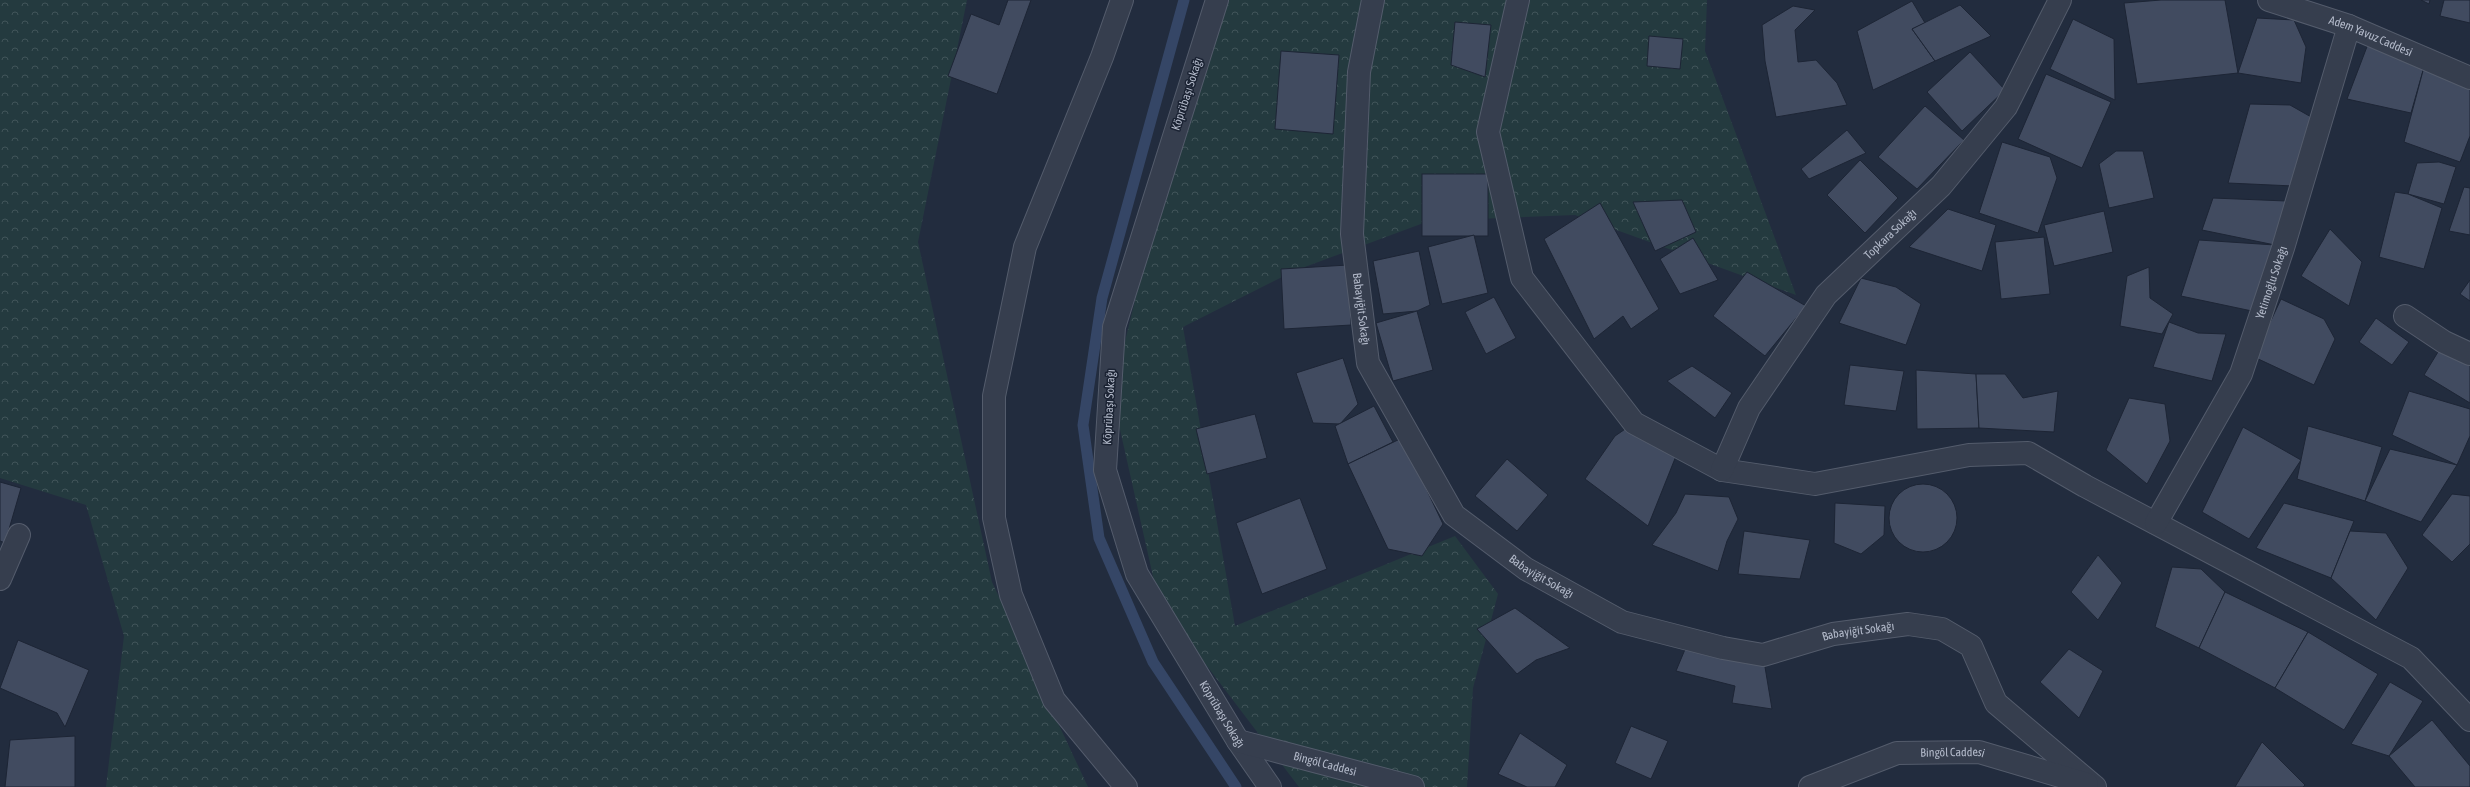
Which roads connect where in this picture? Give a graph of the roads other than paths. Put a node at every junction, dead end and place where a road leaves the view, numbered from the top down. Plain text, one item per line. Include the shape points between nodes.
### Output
1 (1122, 0) edge
2 (1217, 0) edge
3 (1374, 0) edge
4 (1518, 0) edge
5 (2060, 0) edge
6 (2269, 0) edge
7 (2348, 26) junction
8 (2470, 78) edge
9 (2405, 316) dead end
10 (2470, 354) edge
11 (1722, 470) junction
12 (2156, 523) junction
13 (19, 535) dead end
14 (0, 579) edge
15 (2470, 720) edge
16 (1238, 741) junction
17 (1126, 787) edge
18 (1270, 787) edge
19 (1413, 787) edge
20 (1810, 787) edge
21 (2095, 787) edge

1 - 17 street via 1102,57 1025,247 994,396 994,510 1011,595 1054,700
2 - 16 street, Köprübaşı Sokağı via 1114,326 1105,470 1137,574
3 - 21 street, Babayiğit Sokağı via 1359,72 1352,234 1368,363 1454,515 1526,569 1622,622 1723,648 1763,655 1833,634 1908,624 1942,628 1971,646 1996,703
4 - 11 street via 1488,132 1522,278 1634,423
5 - 11 street, Topkara Sokağı via 2006,107 1940,186 1826,295 1749,408
6 - 7 street, Adem Yavuz Caddesi
7 - 8 street, Adem Yavuz Caddesi
7 - 12 street, Yetimoğlu Sokağı via 2284,248 2241,374
9 - 10 street via 2444,342
11 - 12 street via 1816,484 1969,455 2028,453
12 - 15 street via 2411,658
13 - 14 street
16 - 18 street, Köprübaşı Sokağı
16 - 19 street, Bingöl Caddesi
20 - 21 street, Bingöl Caddesi via 1897,752 1979,752

